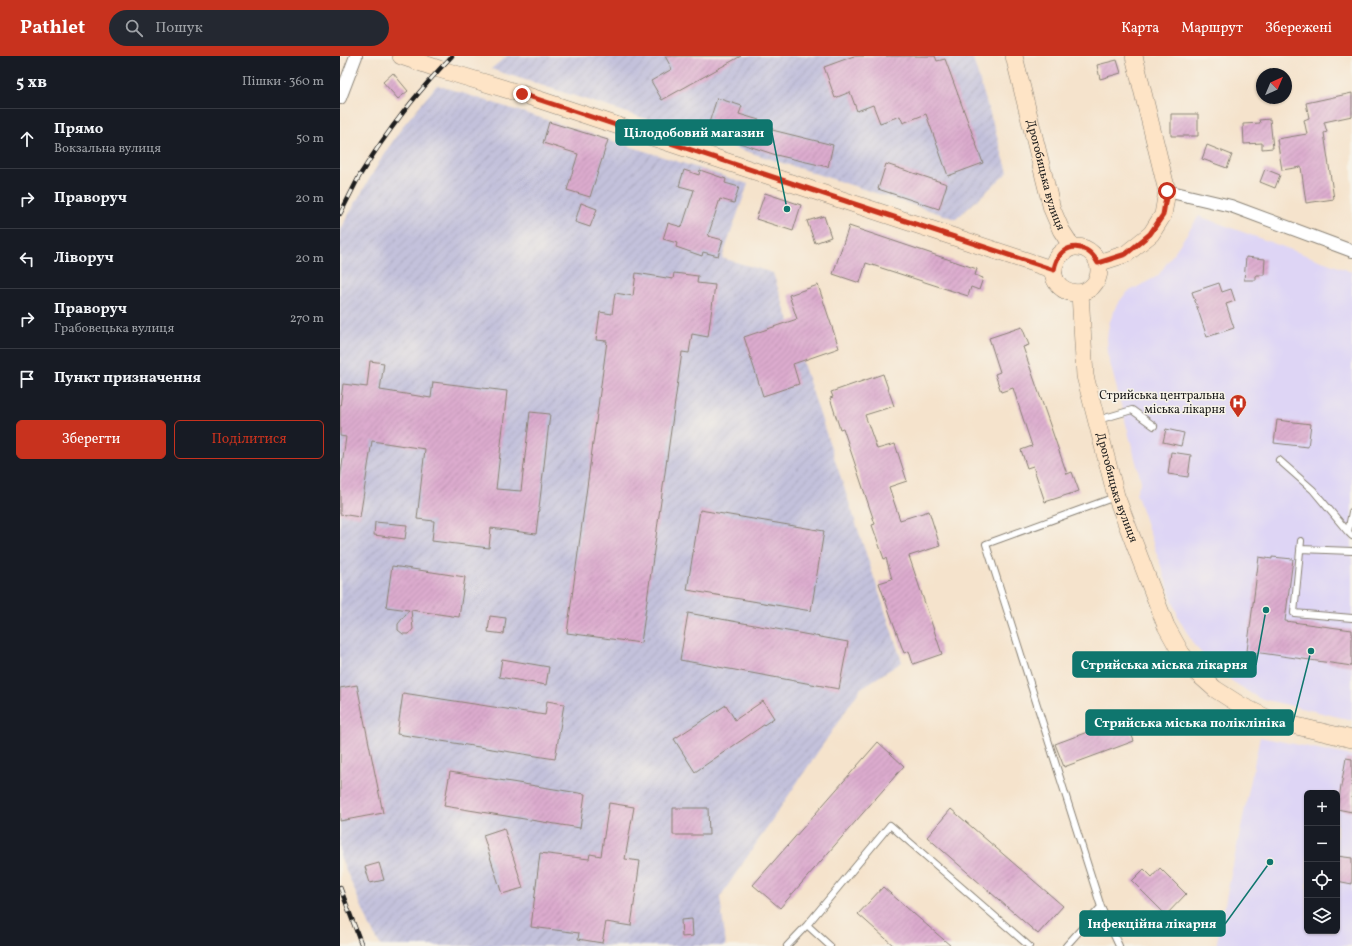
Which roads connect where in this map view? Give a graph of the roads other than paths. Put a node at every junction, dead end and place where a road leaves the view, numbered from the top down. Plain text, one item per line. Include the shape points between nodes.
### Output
1 (356, 56) edge
2 (401, 56) edge
3 (1014, 56) edge
4 (1134, 56) edge
5 (340, 98) edge
6 (1167, 191) junction
7 (1072, 247) junction
8 (1352, 251) edge
9 (1098, 263) junction
10 (1054, 270) junction
11 (1080, 293) junction
12 (1097, 420) junction
13 (1154, 426) dead end
14 (1279, 460) dead end
15 (1116, 496) junction
16 (1352, 512) edge
17 (1350, 534) edge
18 (1301, 541) dead end
19 (1300, 549) junction
20 (1352, 550) edge
21 (1352, 618) edge
22 (1352, 739) edge
23 (1101, 907) junction
24 (807, 925) junction
25 (787, 946) edge
26 (830, 946) edge
27 (1029, 946) edge
28 (1066, 946) edge
29 (1119, 946) edge

1 - 5 street
2 - 10 street
3 - 7 street, Дрогобицька вулиця via 1052,209
4 - 6 street
6 - 8 street via 1231,206
6 - 9 street via 1163,215 1150,234 1126,254
7 - 9 street via 1088,250
7 - 10 street via 1059,255
9 - 11 street via 1100,270 1094,285
10 - 11 street via 1057,281 1065,290
11 - 12 street, Дрогобицька вулиця via 1085,376
12 - 13 lane via 1132,410
12 - 15 street, Дрогобицька вулиця
14 - 17 lane via 1313,490
15 - 22 street, Дрогобицька вулиця via 1166,626 1181,654 1197,673 1215,689 1240,705 1271,720
15 - 23 lane via 986,544
16 - 17 lane
18 - 19 lane
19 - 20 lane
19 - 21 lane via 1294,613
23 - 28 lane
23 - 29 lane
24 - 25 lane
24 - 26 lane
24 - 27 lane via 890,824

